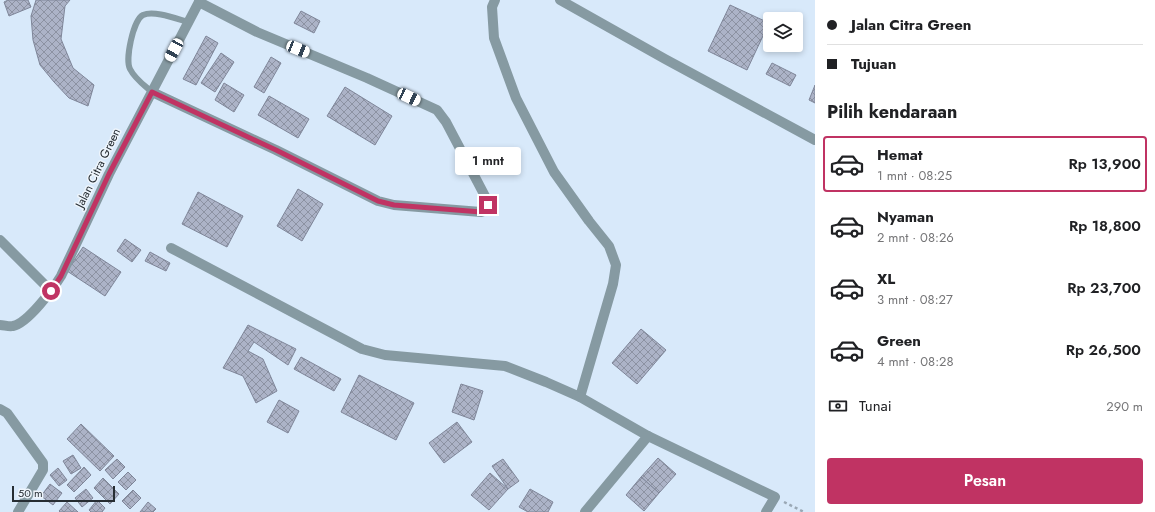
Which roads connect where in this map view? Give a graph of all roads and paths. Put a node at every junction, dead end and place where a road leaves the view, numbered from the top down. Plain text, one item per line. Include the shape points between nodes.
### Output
1 (495, 0) edge
2 (560, 0) edge
3 (199, 1) edge
4 (188, 22) junction
5 (152, 92) junction
6 (815, 140) edge
7 (0, 240) edge
8 (171, 248) dead end
9 (51, 291) junction
10 (0, 325) edge
11 (580, 397) junction
12 (0, 409) edge
13 (648, 436) junction
14 (775, 497) junction
15 (18, 512) edge
16 (585, 512) edge
17 (766, 512) edge
18 (804, 512) edge

1 - 11 street via 492,7 494,38 516,98 554,172 609,246 616,265 614,284
2 - 6 street
3 - 4 street, Jalan Citra Green
3 - 5 street via 257,32 437,110 446,122 486,198 487,210 481,212 394,205 378,201
4 - 5 street, Jalan Citra Green
4 - 5 lane via 155,13 143,15 136,22 130,47 129,68
5 - 9 street, Jalan Citra Green via 109,174 61,276
7 - 9 street
8 - 11 street via 362,349 385,355 505,366
9 - 10 street, Jalan Citra Green via 26,318 13,326
11 - 13 street
12 - 15 street via 7,413 43,463 43,470
13 - 14 street
13 - 16 street
14 - 17 street
14 - 18 path

